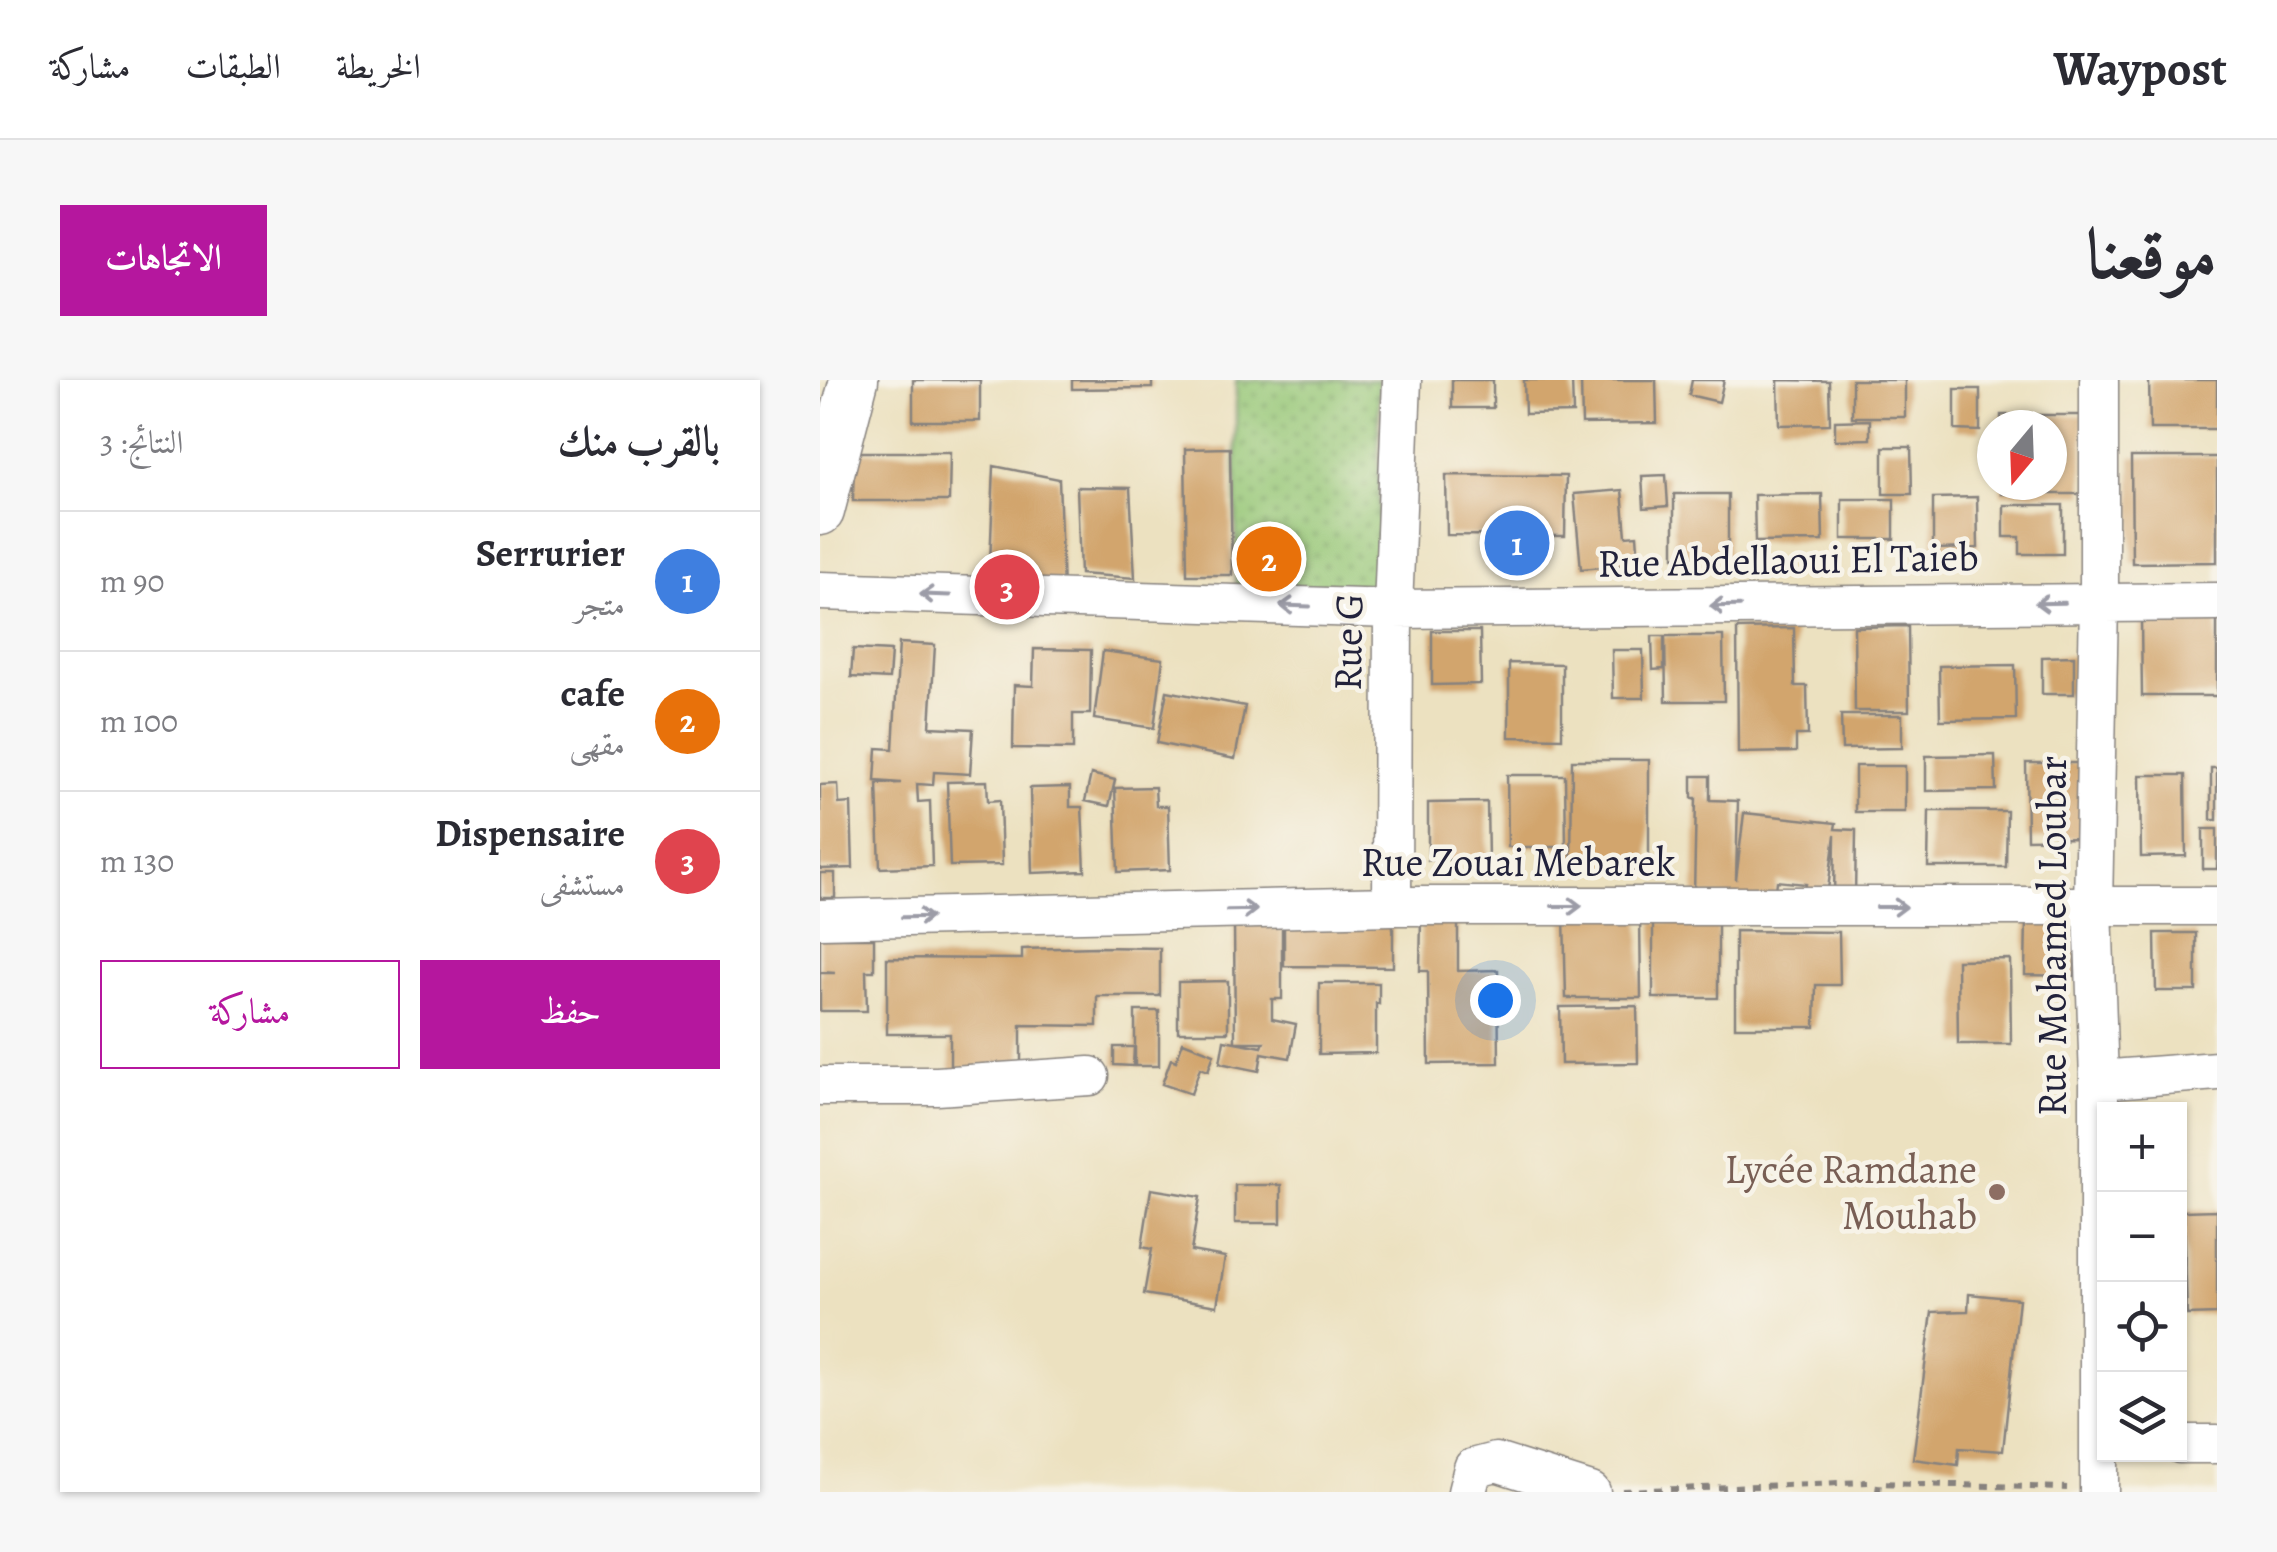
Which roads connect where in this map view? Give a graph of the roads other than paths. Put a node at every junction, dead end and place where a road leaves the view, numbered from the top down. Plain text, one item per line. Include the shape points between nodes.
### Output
1 (854, 380) edge
2 (1402, 380) edge
3 (2100, 380) edge
4 (820, 511) edge
5 (820, 591) edge
6 (2098, 602) junction
7 (2217, 602) edge
8 (1393, 610) junction
9 (1392, 906) junction
10 (2217, 906) edge
11 (2093, 907) junction
12 (820, 920) edge
13 (2217, 1071) edge
14 (1090, 1076) dead end
15 (2099, 1080) junction
16 (820, 1086) edge
17 (2101, 1372) edge
18 (2187, 1444) edge
19 (2217, 1444) edge
20 (2100, 1462) edge
21 (1467, 1492) edge
22 (1591, 1492) edge
23 (2099, 1492) edge

1 - 4 main road
2 - 8 street, Rue G
3 - 6 street, Rue Mohamed Loubar
8 -> 5 street, Rue Abdellaoui El Taieb
6 - 7 street, Rue Abdellaoui El Taieb
6 -> 8 street, Rue Abdellaoui El Taieb
6 - 11 street, Rue Mohamed Loubar
8 - 9 street, Rue G
9 -> 11 street, Rue Zouai Mebarek
12 -> 9 street, Rue Zouai Mebarek
10 - 11 street, Rue Zouai Mebarek
11 - 15 street, Rue Mohamed Loubar
13 - 15 street
14 - 16 street
15 - 17 street, Rue Mohamed Loubar
18 - 19 street
20 - 23 street, Rue Mohamed Loubar
21 - 22 street via 1473,1468 1496,1462

